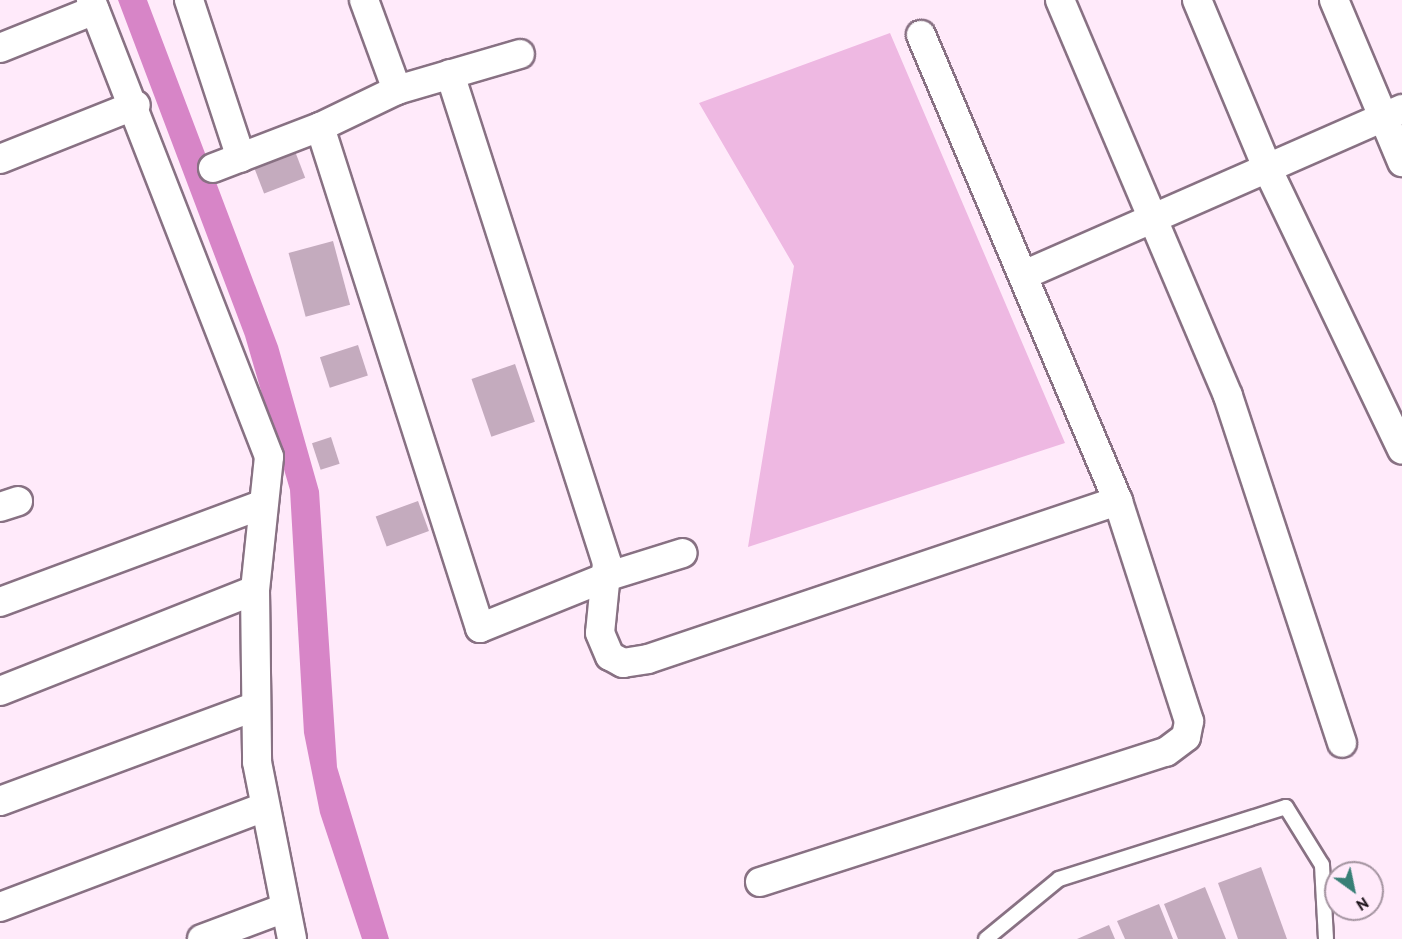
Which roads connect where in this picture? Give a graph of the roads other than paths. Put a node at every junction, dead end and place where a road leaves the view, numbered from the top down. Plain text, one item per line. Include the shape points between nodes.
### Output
1 (189, 0) edge
2 (364, 0) edge
3 (1060, 0) edge
4 (1197, 0) edge
5 (1334, 0) edge
6 (93, 5) edge
7 (921, 35) dead end
8 (0, 48) edge
9 (520, 54) dead end
10 (450, 74) junction
11 (396, 90) junction
12 (136, 105) junction
13 (1392, 113) edge
14 (320, 128) junction
15 (241, 158) junction
16 (0, 159) edge
17 (1402, 162) edge
18 (213, 168) dead end
19 (1268, 170) junction
20 (1157, 221) junction
21 (1024, 275) junction
22 (1402, 450) edge
23 (1118, 501) junction
24 (263, 504) junction
25 (683, 554) dead end
26 (609, 576) junction
27 (255, 590) junction
28 (0, 602) edge
29 (0, 691) edge
30 (254, 707) junction
31 (1342, 743) dead end
32 (0, 801) edge
33 (265, 807) junction
34 (760, 882) dead end
35 (0, 907) edge
36 (285, 908) junction
37 (202, 939) edge
38 (292, 939) edge
39 (986, 939) edge
40 (1326, 939) edge

1 - 15 street
2 - 11 street
3 - 20 street
4 - 19 street
5 - 13 street
6 - 8 street
6 - 12 street
7 - 21 street
9 - 10 street
10 - 11 street
10 - 26 street
11 - 14 street
12 - 16 street
12 - 24 street via 269,457
13 - 17 street
13 - 19 street
14 - 15 street
14 - 26 street via 480,628
15 - 18 street
19 - 20 street
19 - 22 street
20 - 21 street
20 - 31 street via 1228,396
21 - 23 street
23 - 26 street via 638,662 617,659 603,644
23 - 34 street via 1186,708 1186,737 1176,748
24 - 27 street
24 - 28 street
25 - 26 street
27 - 29 street
27 - 30 street
30 - 32 street
30 - 33 street
33 - 35 street
33 - 36 street
36 - 37 street
36 - 38 street
39 - 40 lane via 1059,879 1286,807 1322,865

